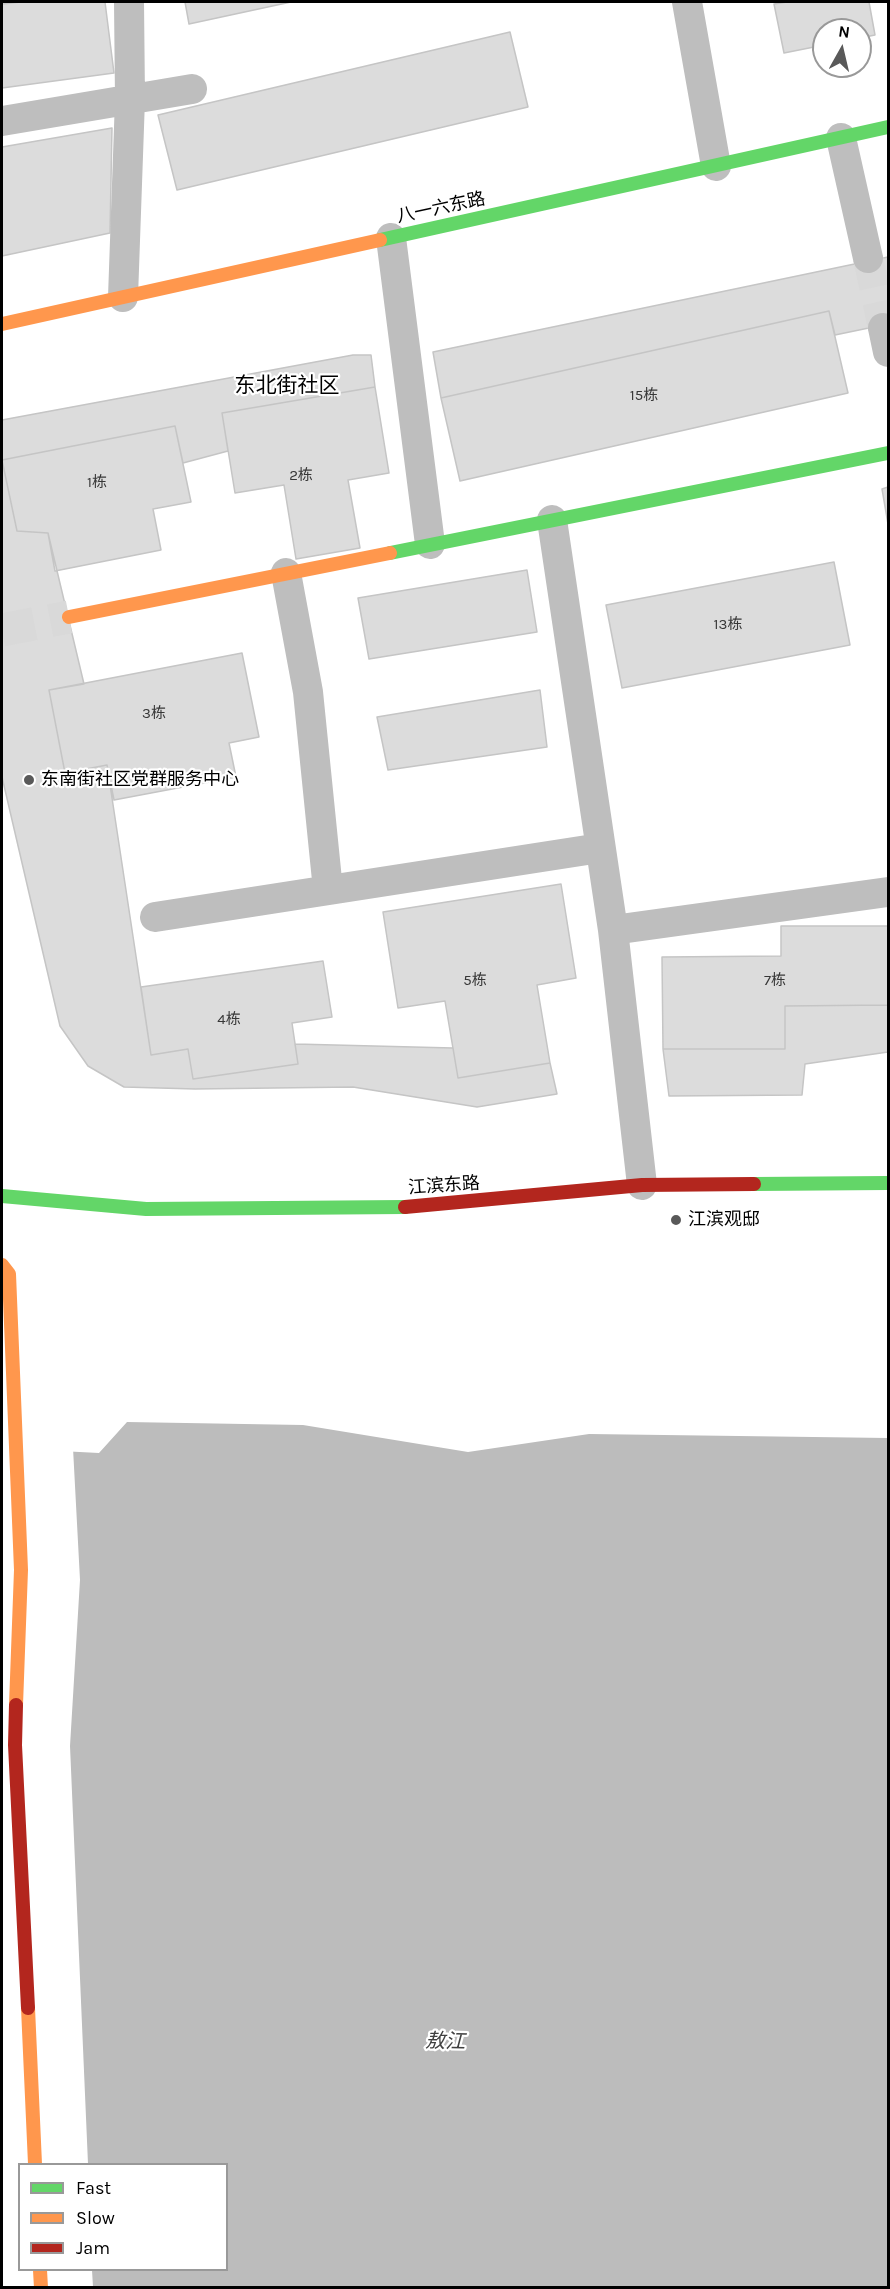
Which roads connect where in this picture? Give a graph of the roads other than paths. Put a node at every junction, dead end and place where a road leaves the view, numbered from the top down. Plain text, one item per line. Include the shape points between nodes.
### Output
1 (129, 2) edge
2 (687, 2) edge
3 (192, 89) dead end
4 (129, 99) junction
5 (2, 121) edge
6 (888, 127) edge
7 (841, 138) junction
8 (716, 166) junction
9 (391, 238) junction
10 (868, 258) tunnel mouth
11 (123, 297) junction
12 (2, 324) edge
13 (888, 453) edge
14 (552, 520) junction
15 (430, 544) junction
16 (286, 573) junction
17 (69, 616) tunnel mouth
18 (600, 848) junction
19 (328, 890) junction
20 (888, 892) edge
21 (155, 917) dead end
22 (613, 930) junction
23 (888, 1183) edge
24 (642, 1185) junction
25 (2, 1196) edge
26 (2, 1265) edge
27 (35, 2163) edge
28 (40, 2271) edge
29 (41, 2288) edge

1 - 4 street
2 - 8 street
3 - 4 street
4 - 5 street
4 - 11 street
6 - 7 main road, 八一六东路
7 - 8 main road, 八一六东路
7 - 10 street
8 - 9 main road, 八一六东路
9 - 11 main road, 八一六东路
9 - 15 street
11 - 12 main road, 八一六东路
13 - 14 main road
14 - 15 main road
14 - 18 street
15 - 16 main road
16 - 17 main road
16 - 19 street via 308,692
18 - 19 street
18 - 22 street
19 - 21 street
20 - 22 street
22 - 24 street
23 - 24 main road, 江滨东路
24 - 25 main road, 江滨东路 via 412,1208 146,1209
26 - 27 main road via 9,1274 21,1570 15,1744
28 - 29 main road

